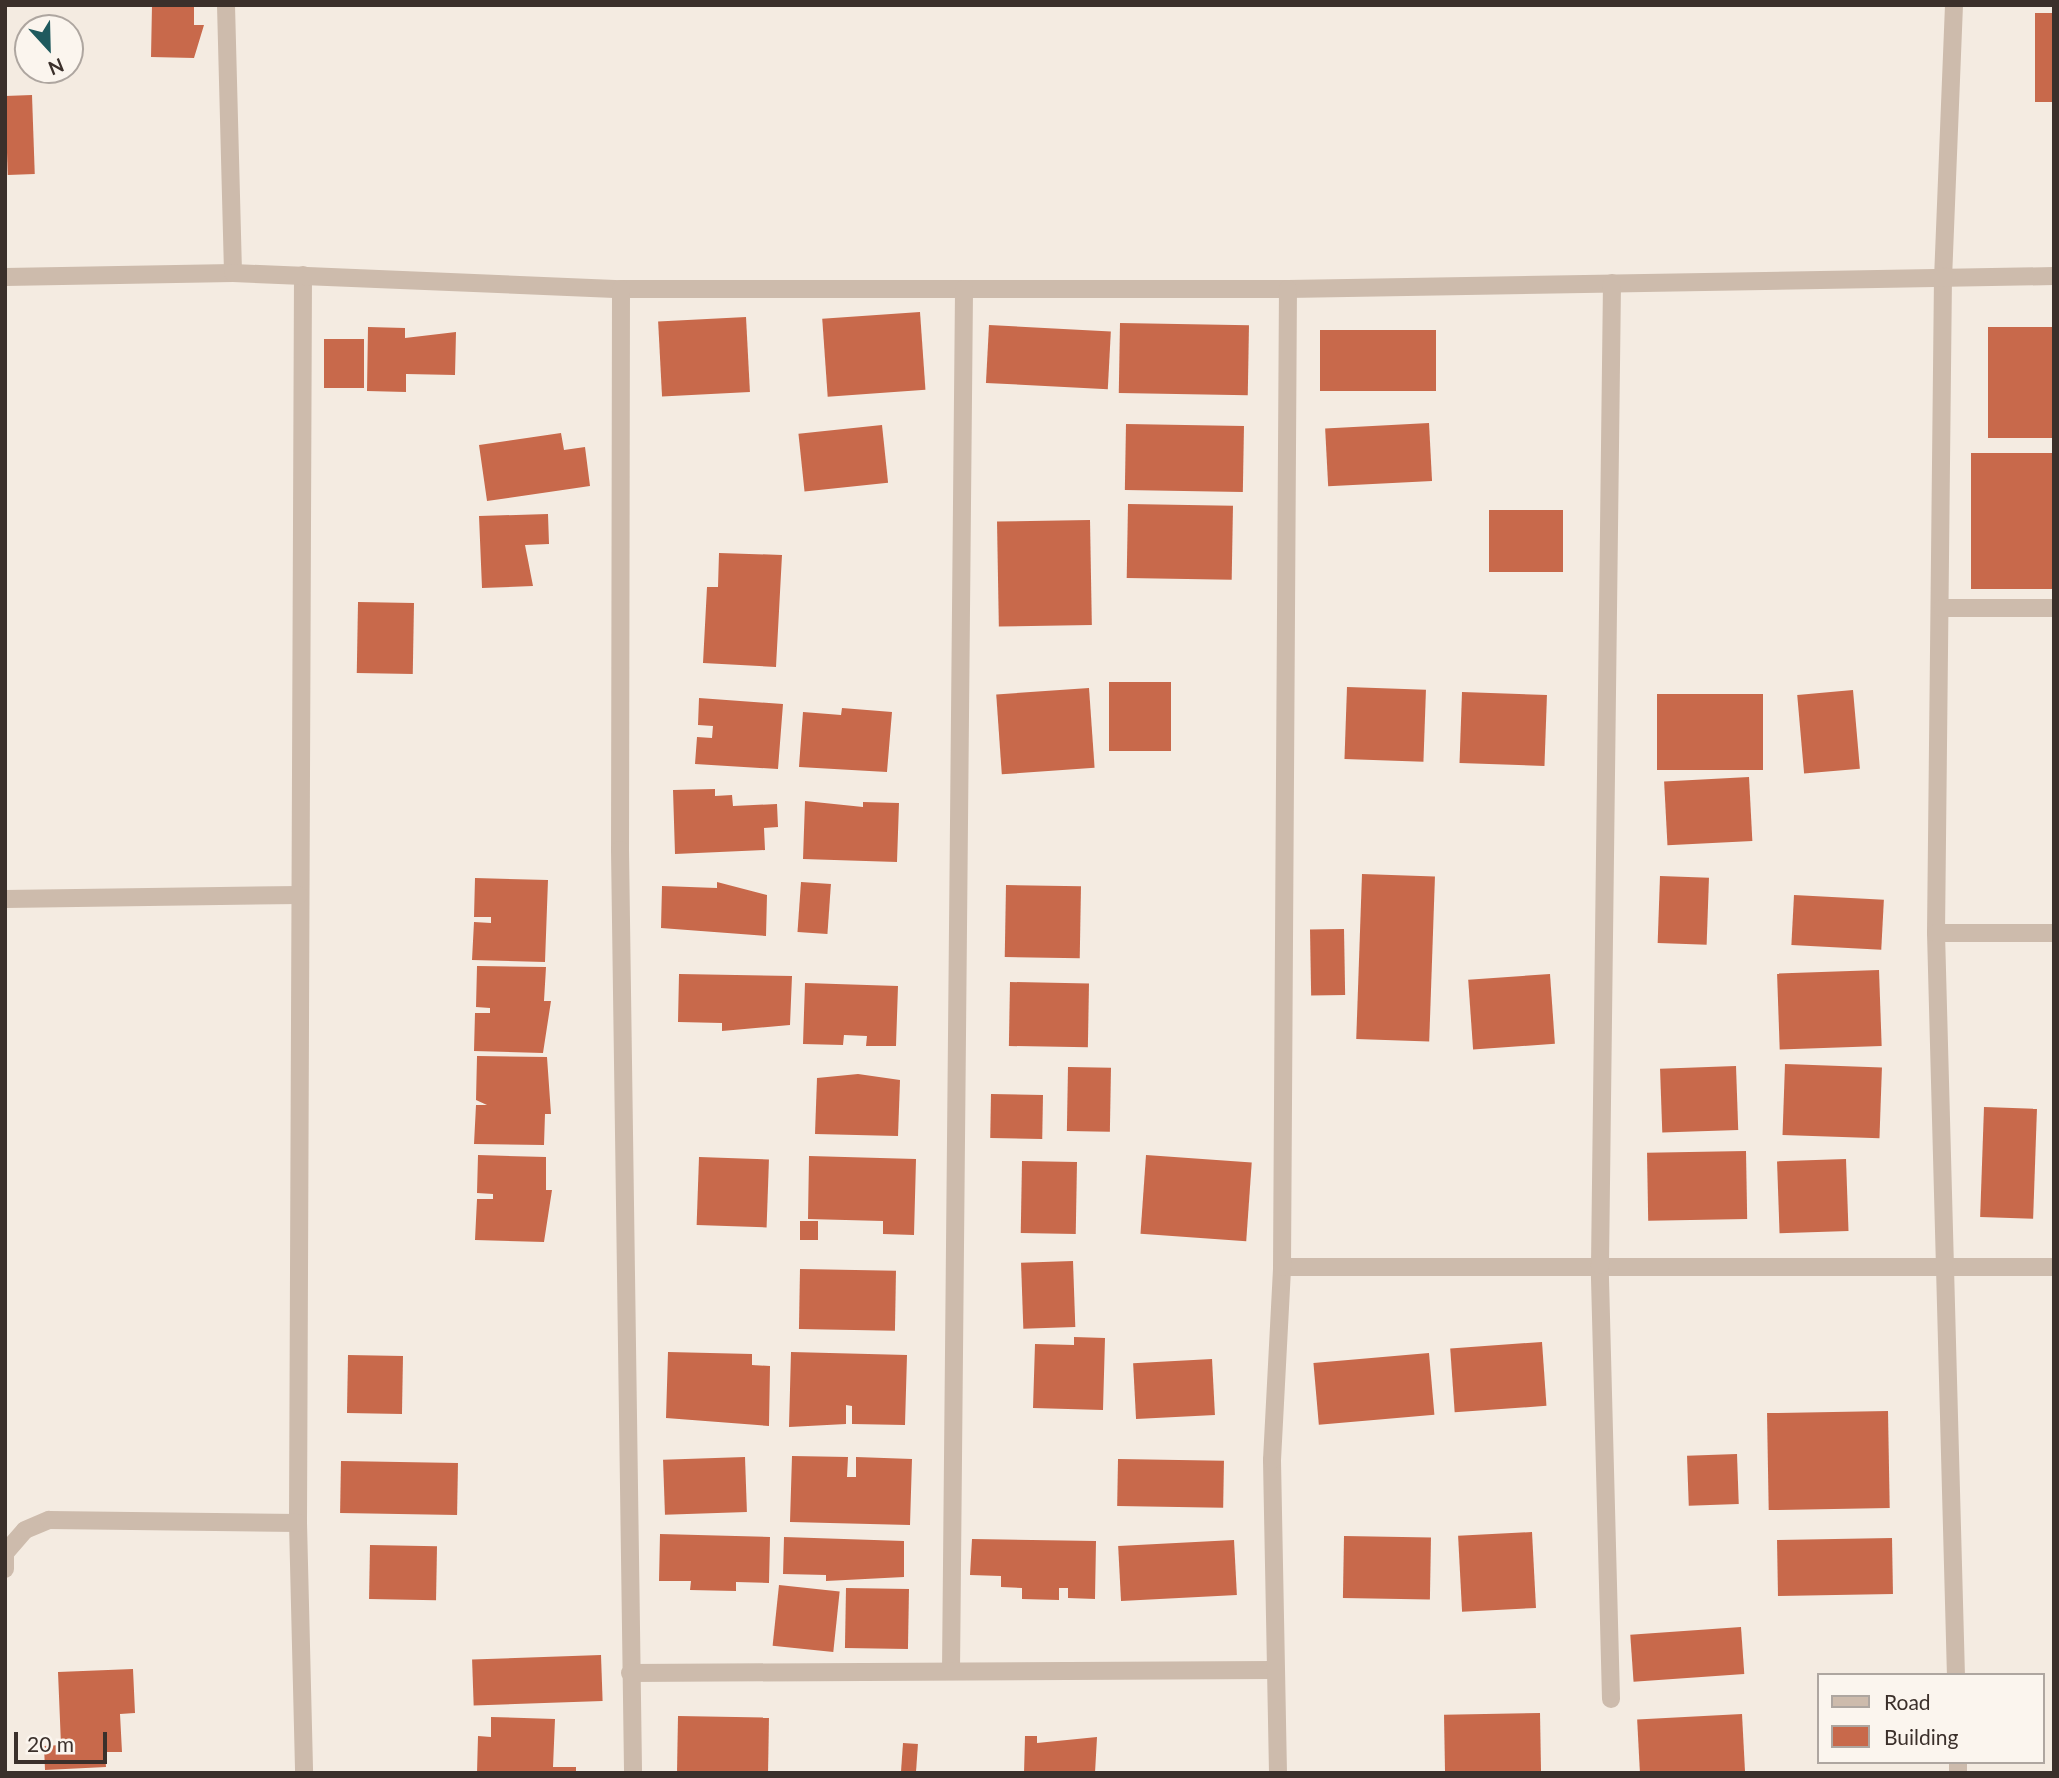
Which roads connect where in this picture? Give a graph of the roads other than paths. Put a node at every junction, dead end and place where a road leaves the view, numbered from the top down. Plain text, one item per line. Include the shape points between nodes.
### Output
1 (226, 5) edge
2 (1954, 5) edge
3 (233, 273) junction
4 (303, 275) junction
5 (1943, 276) junction
6 (2054, 276) edge
7 (5, 277) edge
8 (1612, 283) junction
9 (621, 289) junction
10 (964, 289) junction
11 (1288, 289) junction
12 (1942, 608) junction
13 (2054, 608) edge
14 (299, 895) junction
15 (5, 899) edge
16 (1936, 933) junction
17 (2054, 933) edge
18 (1600, 1265) junction
19 (1946, 1266) junction
20 (1282, 1267) junction
21 (2054, 1267) edge
22 (298, 1523) junction
23 (5, 1569) edge
24 (1273, 1670) junction
25 (951, 1671) junction
26 (630, 1673) junction
27 (1956, 1673) edge
28 (1611, 1699) dead end
29 (303, 1773) edge
30 (633, 1773) edge
31 (1278, 1773) edge

1 - 3 street
2 - 5 street
3 - 4 street
3 - 7 street
4 - 9 street
4 - 14 street
5 - 6 street
5 - 8 street
5 - 12 street
8 - 11 street
8 - 18 street
9 - 10 street
9 - 26 street via 620,850
10 - 11 street
10 - 25 street
11 - 20 street
12 - 13 street
12 - 16 street
14 - 15 street
14 - 22 street
16 - 17 street
16 - 19 street
18 - 19 street
18 - 20 street
18 - 28 street
19 - 21 street
19 - 27 street
20 - 24 street via 1272,1460
22 - 23 street via 49,1520 25,1530 5,1553
22 - 29 street
24 - 25 street
24 - 31 street
25 - 26 street
26 - 30 street

